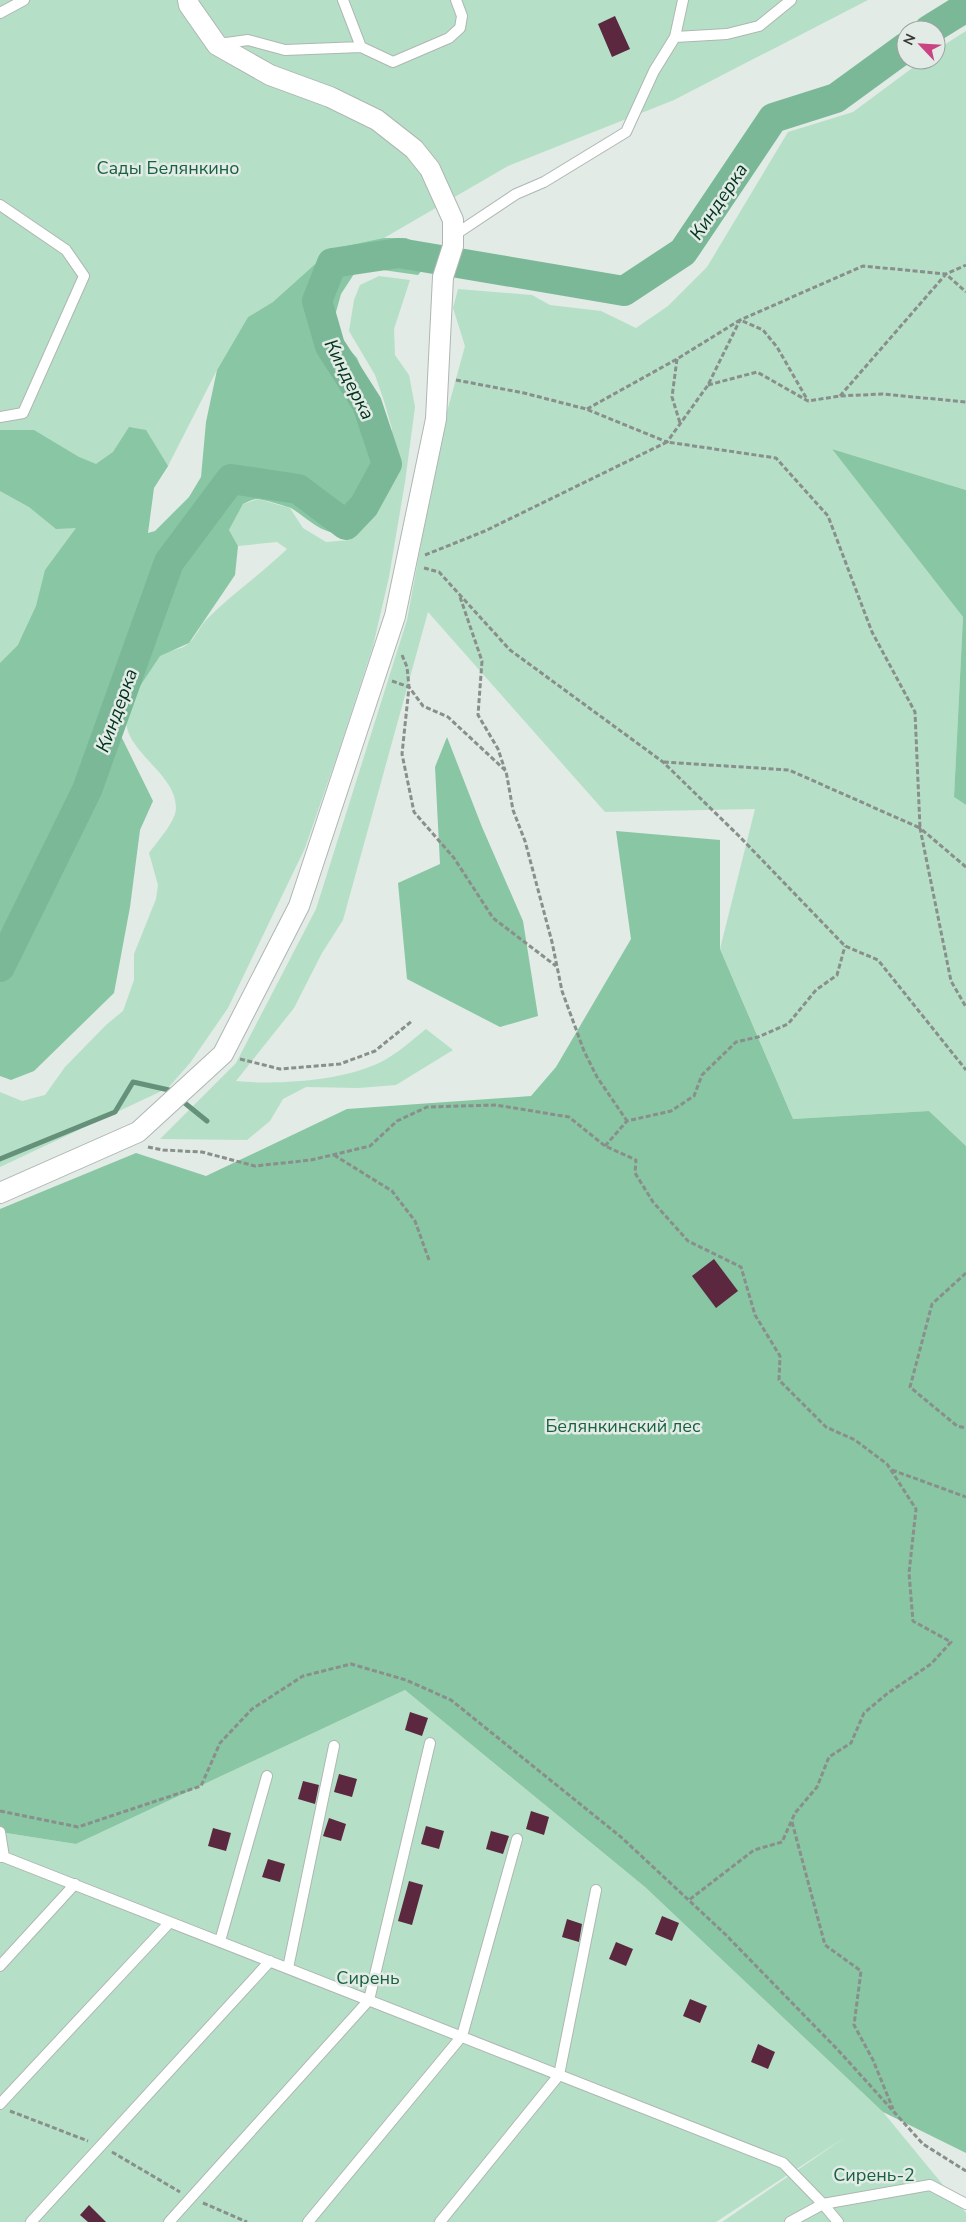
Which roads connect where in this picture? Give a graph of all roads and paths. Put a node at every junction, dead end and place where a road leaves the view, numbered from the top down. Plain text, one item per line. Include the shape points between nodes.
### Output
1 (24, 0) edge
2 (188, 0) edge
3 (343, 0) edge
4 (456, 0) edge
5 (683, 0) edge
6 (791, 0) edge
7 (0, 13) edge
8 (675, 37) junction
9 (217, 45) junction
10 (361, 47) junction
11 (0, 205) edge
12 (453, 241) junction
13 (966, 265) edge
14 (946, 274) junction
15 (966, 292) edge
16 (740, 320) junction
17 (677, 360) junction
18 (708, 385) junction
19 (438, 395) junction
20 (840, 396) junction
21 (808, 402) junction
22 (966, 402) edge
23 (586, 409) junction
24 (0, 417) edge
25 (680, 423) junction
26 (667, 442) junction
27 (406, 563) junction
28 (458, 594) junction
29 (390, 630) junction
30 (375, 676) junction
31 (409, 687) junction
32 (663, 762) junction
33 (506, 771) junction
34 (920, 828) junction
35 (966, 868) edge
36 (845, 946) junction
37 (557, 967) junction
38 (966, 1007) edge
39 (412, 1021) dead end
40 (223, 1054) junction
41 (966, 1070) edge
42 (627, 1121) junction
43 (118, 1140) junction
44 (605, 1146) junction
45 (333, 1155) junction
46 (0, 1193) edge
47 (429, 1260) dead end
48 (966, 1272) edge
49 (966, 1428) edge
50 (890, 1469) junction
51 (966, 1497) edge
52 (430, 1743) dead end
53 (334, 1746) dead end
54 (267, 1776) dead end
55 (0, 1811) edge
56 (791, 1821) junction
57 (0, 1832) edge
58 (517, 1839) dead end
59 (2, 1857) edge
60 (75, 1884) junction
61 (596, 1890) dead end
62 (689, 1900) junction
63 (170, 1922) junction
64 (220, 1941) junction
65 (270, 1961) junction
66 (0, 1966) edge
67 (288, 1968) junction
68 (369, 2000) junction
69 (462, 2036) junction
70 (559, 2074) junction
71 (0, 2104) edge
72 (9, 2111) dead end
73 (894, 2112) junction
74 (101, 2146) junction
75 (966, 2171) edge
76 (191, 2198) junction
77 (823, 2204) junction
78 (966, 2204) edge
79 (31, 2222) edge
80 (169, 2222) edge
81 (247, 2222) edge
82 (308, 2222) edge
83 (440, 2222) edge
84 (790, 2222) edge
85 (838, 2222) edge

1 - 7 lane
2 - 9 street
3 - 10 lane
4 - 10 lane via 462,16 460,28 449,38 393,62
5 - 8 lane
6 - 8 lane via 759,26 727,34
8 - 12 lane via 654,71 626,132 544,182 516,194
9 - 10 lane via 248,40 285,50
9 - 12 street via 270,75 330,97 377,120 414,149 430,169 438,186 452,220
11 - 24 lane via 66,250 84,276 23,413
12 - 19 street via 443,277
13 - 14 path
14 - 15 path
14 - 16 path via 862,266
14 - 20 path
16 - 17 path
16 - 18 path
16 - 21 path via 763,330 777,347
17 - 23 path
17 - 25 path via 672,397
18 - 21 path via 757,372
18 - 25 path
19 - 23 path via 457,380
19 - 27 street via 436,419
20 - 21 path
20 - 22 path via 882,394
23 - 26 path
25 - 26 path
26 - 27 path via 485,531
26 - 34 path via 776,458 828,516 872,632 915,712
27 - 28 path via 439,572
27 - 29 street
28 - 32 path via 510,650
28 - 33 path via 482,661 478,715 498,749
29 - 30 street
29 - 31 path via 407,667
30 - 31 path
30 - 40 street via 299,906
31 - 33 path via 423,706 448,717
31 - 37 path via 402,754 414,812 454,858 493,918
32 - 34 path via 789,770
32 - 36 path
33 - 37 path via 513,810 525,842
34 - 35 path
34 - 38 path via 951,981
36 - 41 path via 878,960
36 - 42 path via 837,975 816,990 788,1024 736,1042 702,1075 694,1096 671,1111
37 - 42 path via 562,991 584,1051 597,1077
39 - 40 path via 375,1051 340,1064 280,1069
40 - 43 street via 138,1132
42 - 44 path
43 - 45 path via 163,1150 202,1152 255,1166
43 - 46 street
44 - 45 path via 569,1117 496,1104 463,1105 427,1107 397,1121 370,1146
44 - 50 path via 636,1160 635,1173 653,1202 688,1241 741,1267 756,1314 780,1356 779,1380 826,1427 855,1440
45 - 47 path via 392,1192 415,1221
48 - 49 path via 932,1304 910,1386 957,1426
50 - 51 path
50 - 56 path via 916,1509 909,1573 914,1621 951,1642 931,1664 864,1713 851,1743 829,1757 817,1787
52 - 68 lane
53 - 67 lane
54 - 64 lane
55 - 62 path via 78,1827 201,1786 220,1743 252,1709 303,1676 351,1664 406,1680 451,1700 621,1837
56 - 62 path via 782,1842 754,1850
56 - 73 path via 825,1945 861,1971 854,2025 873,2060
57 - 59 lane
58 - 69 lane
59 - 60 lane
60 - 63 lane
60 - 66 lane
61 - 70 lane
62 - 73 path via 832,2043
63 - 64 lane
63 - 71 lane
64 - 65 lane
65 - 67 lane
65 - 74 lane
67 - 68 lane
68 - 69 lane
68 - 76 lane
69 - 70 lane
69 - 82 lane
70 - 77 lane via 783,2162
70 - 83 lane
72 - 74 path
73 - 75 path via 923,2144
74 - 76 path
74 - 79 lane
76 - 80 lane
76 - 81 path
77 - 78 lane via 930,2185
77 - 84 lane
77 - 85 lane

